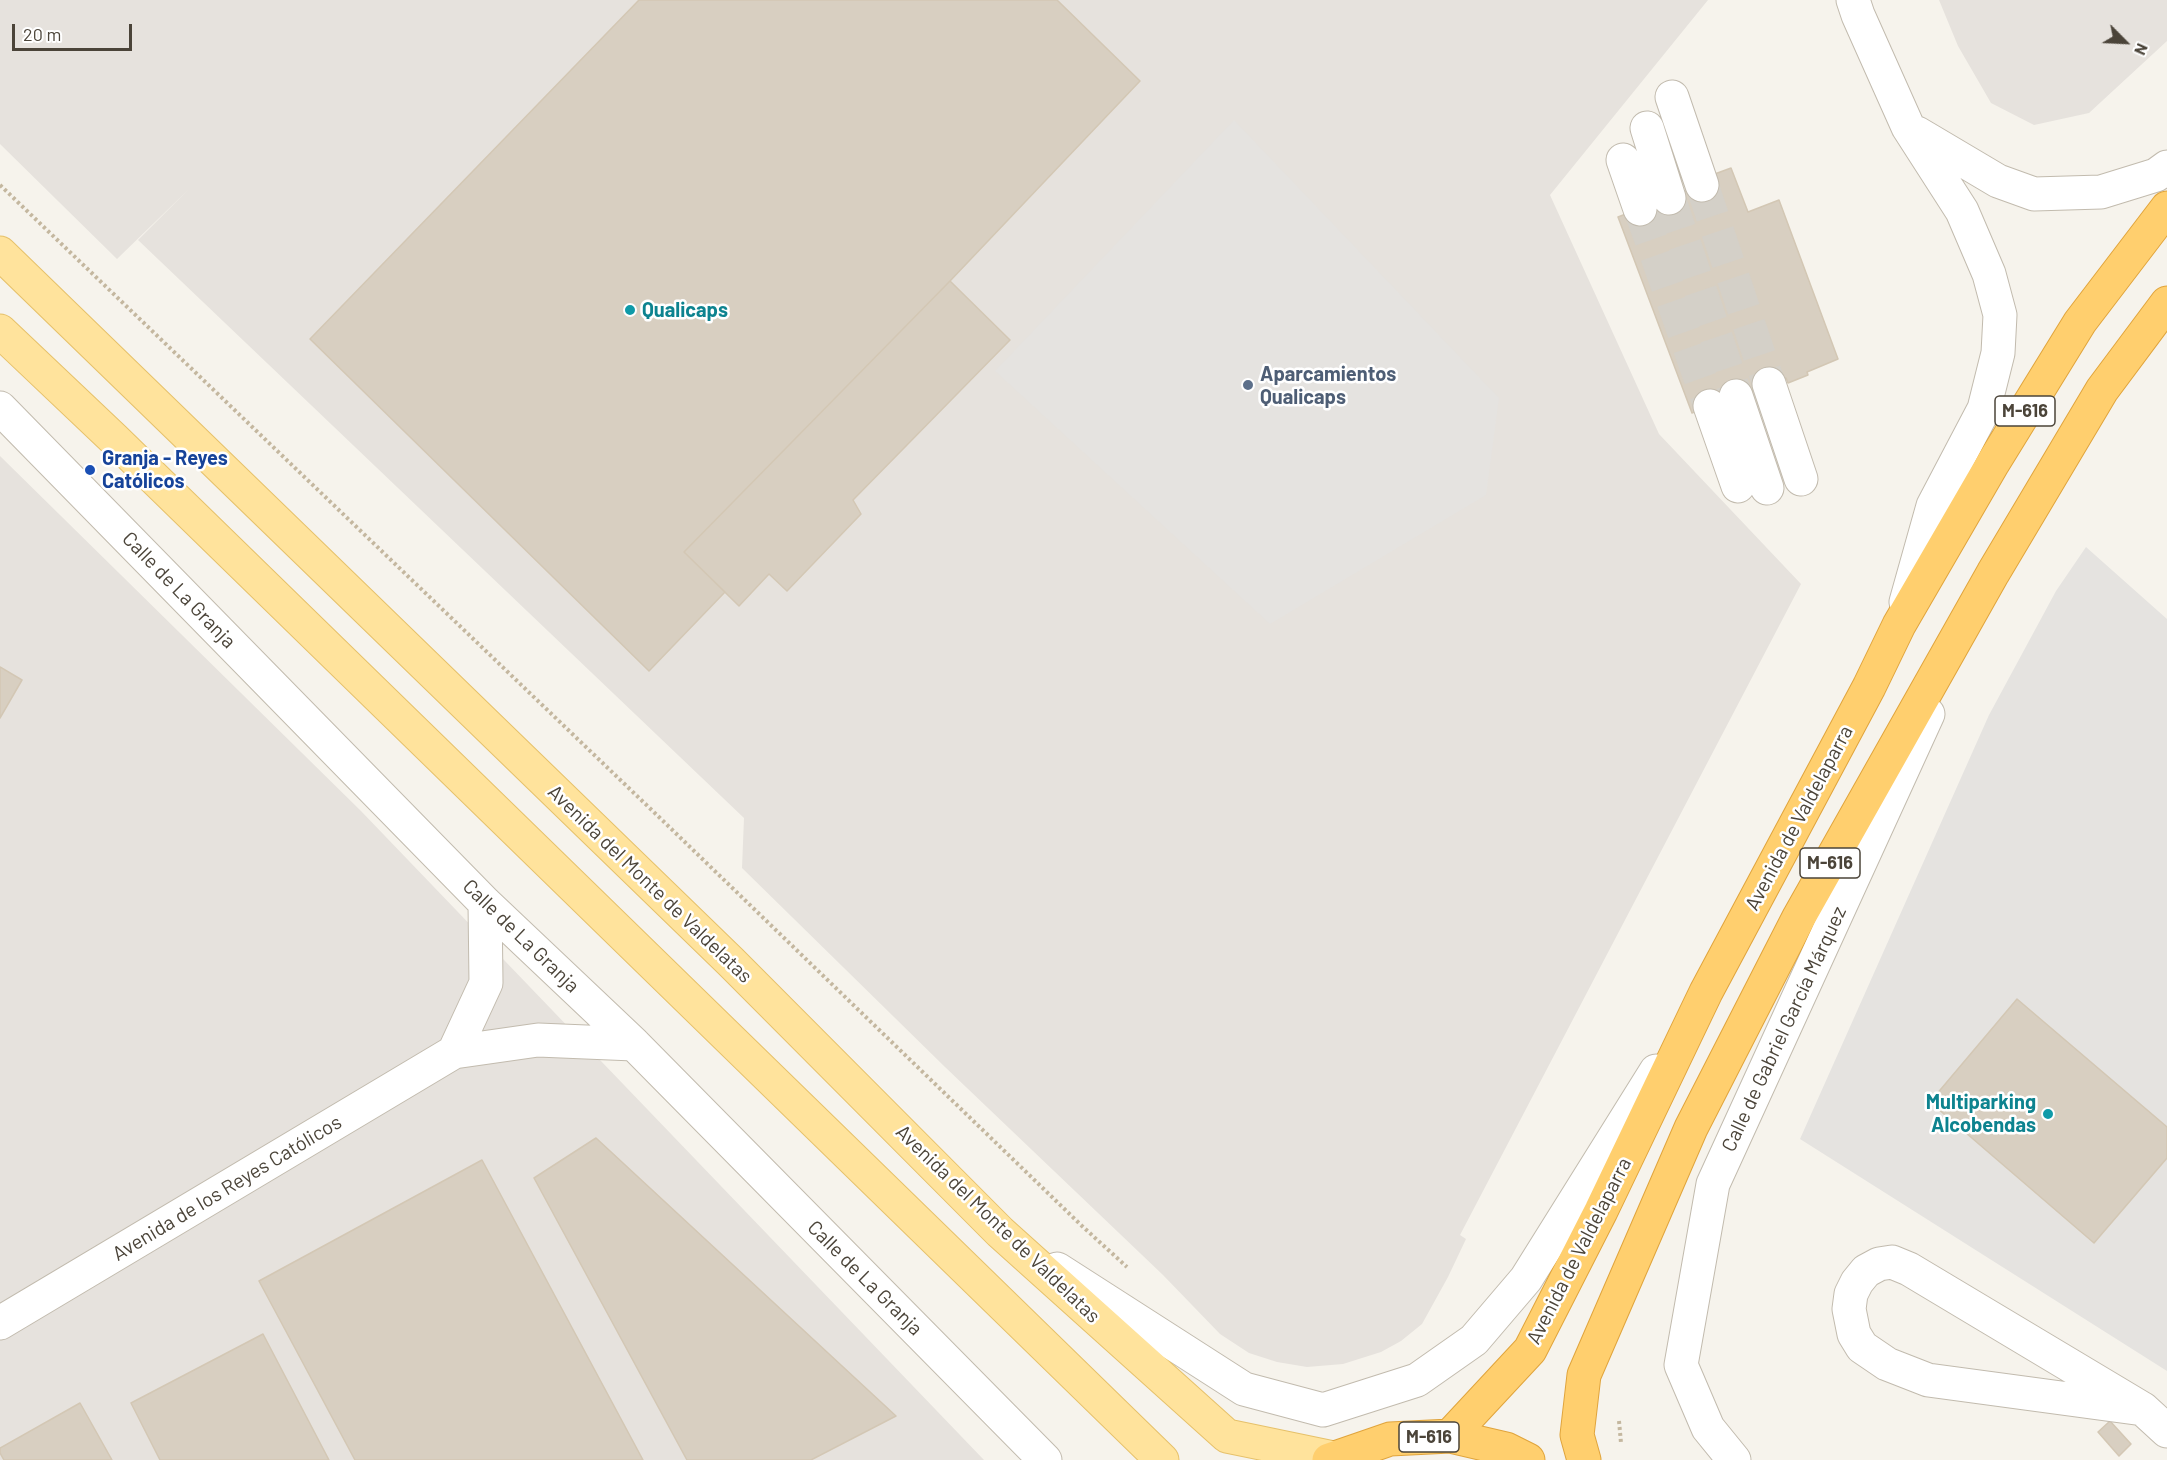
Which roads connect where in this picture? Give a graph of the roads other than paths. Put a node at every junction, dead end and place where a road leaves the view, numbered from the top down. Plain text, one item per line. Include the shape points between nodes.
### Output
1 (1853, 0) edge
2 (1672, 97) dead end
3 (1908, 127) junction
4 (1647, 128) dead end
5 (1623, 160) dead end
6 (2167, 167) edge
7 (1702, 185) tunnel mouth
8 (2167, 208) edge
9 (0, 253) edge
10 (2167, 303) edge
11 (0, 331) edge
12 (1769, 384) tunnel mouth
13 (1723, 401) tunnel mouth
14 (2, 408) edge
15 (1801, 479) dead end
16 (1752, 487) dead end
17 (1993, 573) junction
18 (1899, 625) junction
19 (485, 903) junction
20 (1706, 992) junction
21 (634, 1044) junction
22 (454, 1052) junction
23 (1000, 1232) junction
24 (0, 1323) edge
25 (2143, 1409) junction
26 (2167, 1431) edge
27 (1450, 1436) junction
28 (1331, 1459) edge
29 (1045, 1460) edge
30 (1162, 1460) edge
31 (1528, 1460) edge
32 (1584, 1460) edge
33 (1734, 1460) edge

1 - 3 street
2 - 7 street
3 - 6 street via 1998,181 2034,194 2101,192 2156,176
3 - 18 street via 1962,211 1989,274 2000,315 1998,353 1984,409 1933,506
4 - 5 street via 1655,203
8 - 18 highway, Avenida de Valdelaparra / M-616 via 2080,322
9 - 23 main road, Avenida del Monte de Valdelatas via 731,962
10 - 17 highway, M-616 via 2102,390
11 - 30 main road
12 - 15 street
13 - 16 street
14 - 19 street, Calle de La Granja
17 - 32 highway, M-616 via 1799,917 1691,1128 1584,1375 1577,1435
17 - 33 street, Calle de Gabriel García Márquez via 1713,1185 1681,1365 1708,1428
18 - 20 highway, Avenida de Valdelaparra / M-616
19 - 21 street, Calle de La Granja
19 - 22 street via 486,983
20 - 23 street via 1526,1279 1474,1340 1417,1380 1323,1410 1244,1389
20 - 27 highway, Avenida de Valdelaparra / M-616 via 1530,1350
21 - 22 street, Avenida de los Reyes Católicos via 538,1040
21 - 29 street, Calle de La Granja
22 - 24 street, Avenida de los Reyes Católicos
23 - 28 main road, Avenida del Monte de Valdelatas via 1227,1436
25 - 25 street via 1910,1269 1892,1262 1879,1264 1866,1271 1851,1294 1849,1309 1854,1334 1862,1347 1887,1364 1928,1380
25 - 26 street
27 - 28 highway, M-616 via 1390,1439
27 - 31 highway, M-616 via 1506,1449

